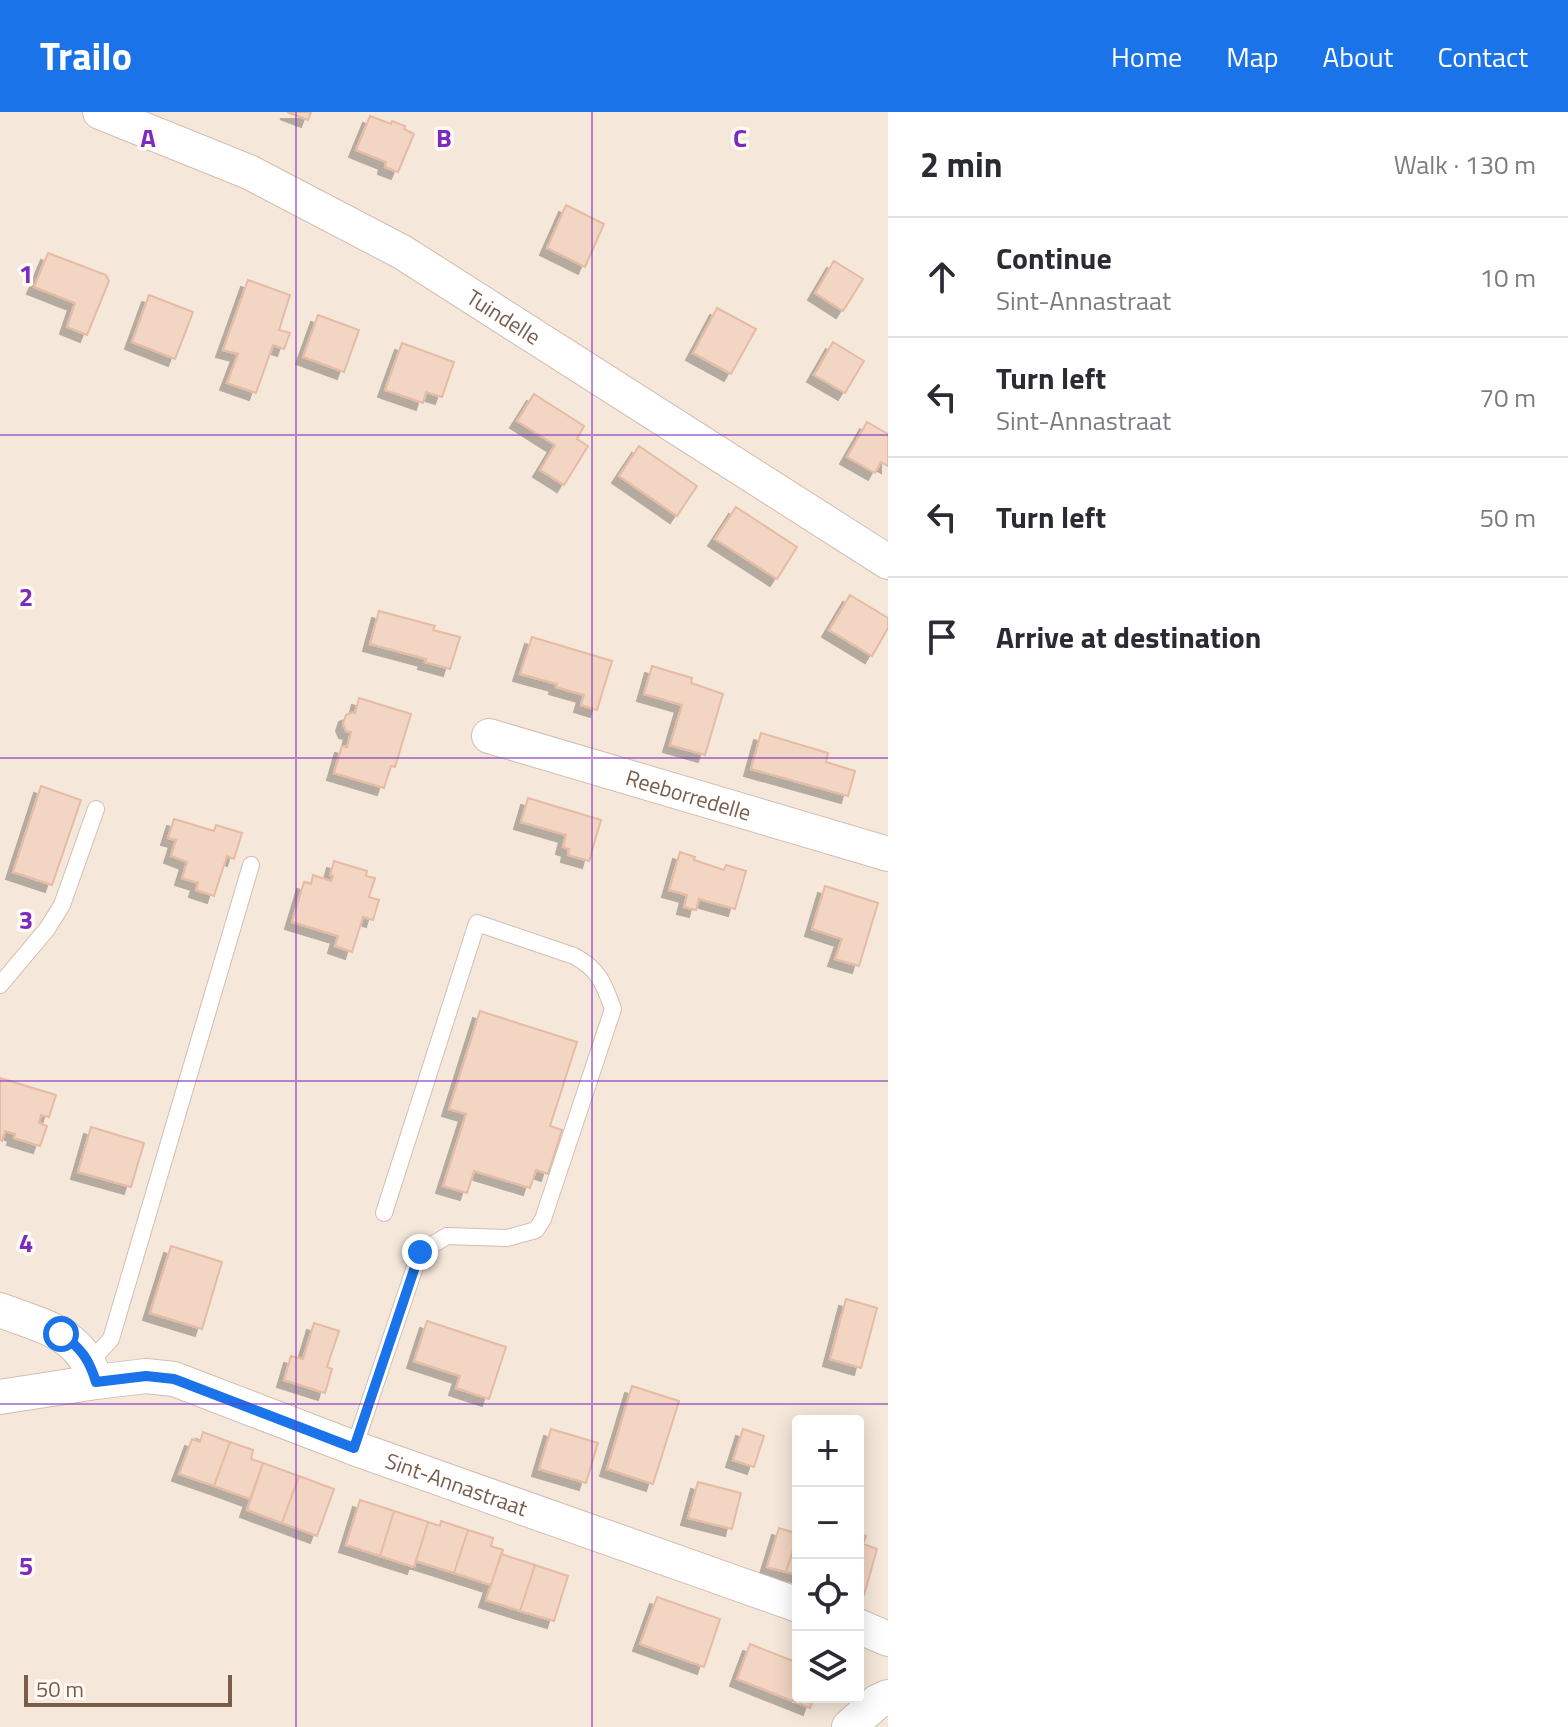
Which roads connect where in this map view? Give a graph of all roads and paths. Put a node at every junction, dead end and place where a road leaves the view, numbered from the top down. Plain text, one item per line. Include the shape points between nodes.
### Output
1 (100, 112) edge
2 (888, 562) edge
3 (489, 736) dead end
4 (96, 809) dead end
5 (888, 854) edge
6 (251, 865) dead end
7 (0, 985) edge
8 (384, 1213) dead end
9 (0, 1310) edge
10 (92, 1373) junction
11 (0, 1397) edge
12 (354, 1448) junction
13 (792, 1603) edge
14 (864, 1629) edge
15 (888, 1639) edge
16 (888, 1697) edge
17 (849, 1727) edge

1 - 2 street, Tuindelle via 249,172 402,252
3 - 5 street, Reeborredelle
4 - 7 lane via 62,905
6 - 10 lane via 111,1339
8 - 12 lane via 477,923 588,963 603,981 613,1009 543,1219 536,1230 507,1238 447,1236 420,1252
9 - 10 street via 61,1334 78,1346
10 - 11 street, Sint-Annastraat
10 - 12 street, Sint-Annastraat via 174,1379
12 - 13 street, Sint-Annastraat
14 - 15 street
16 - 17 street

